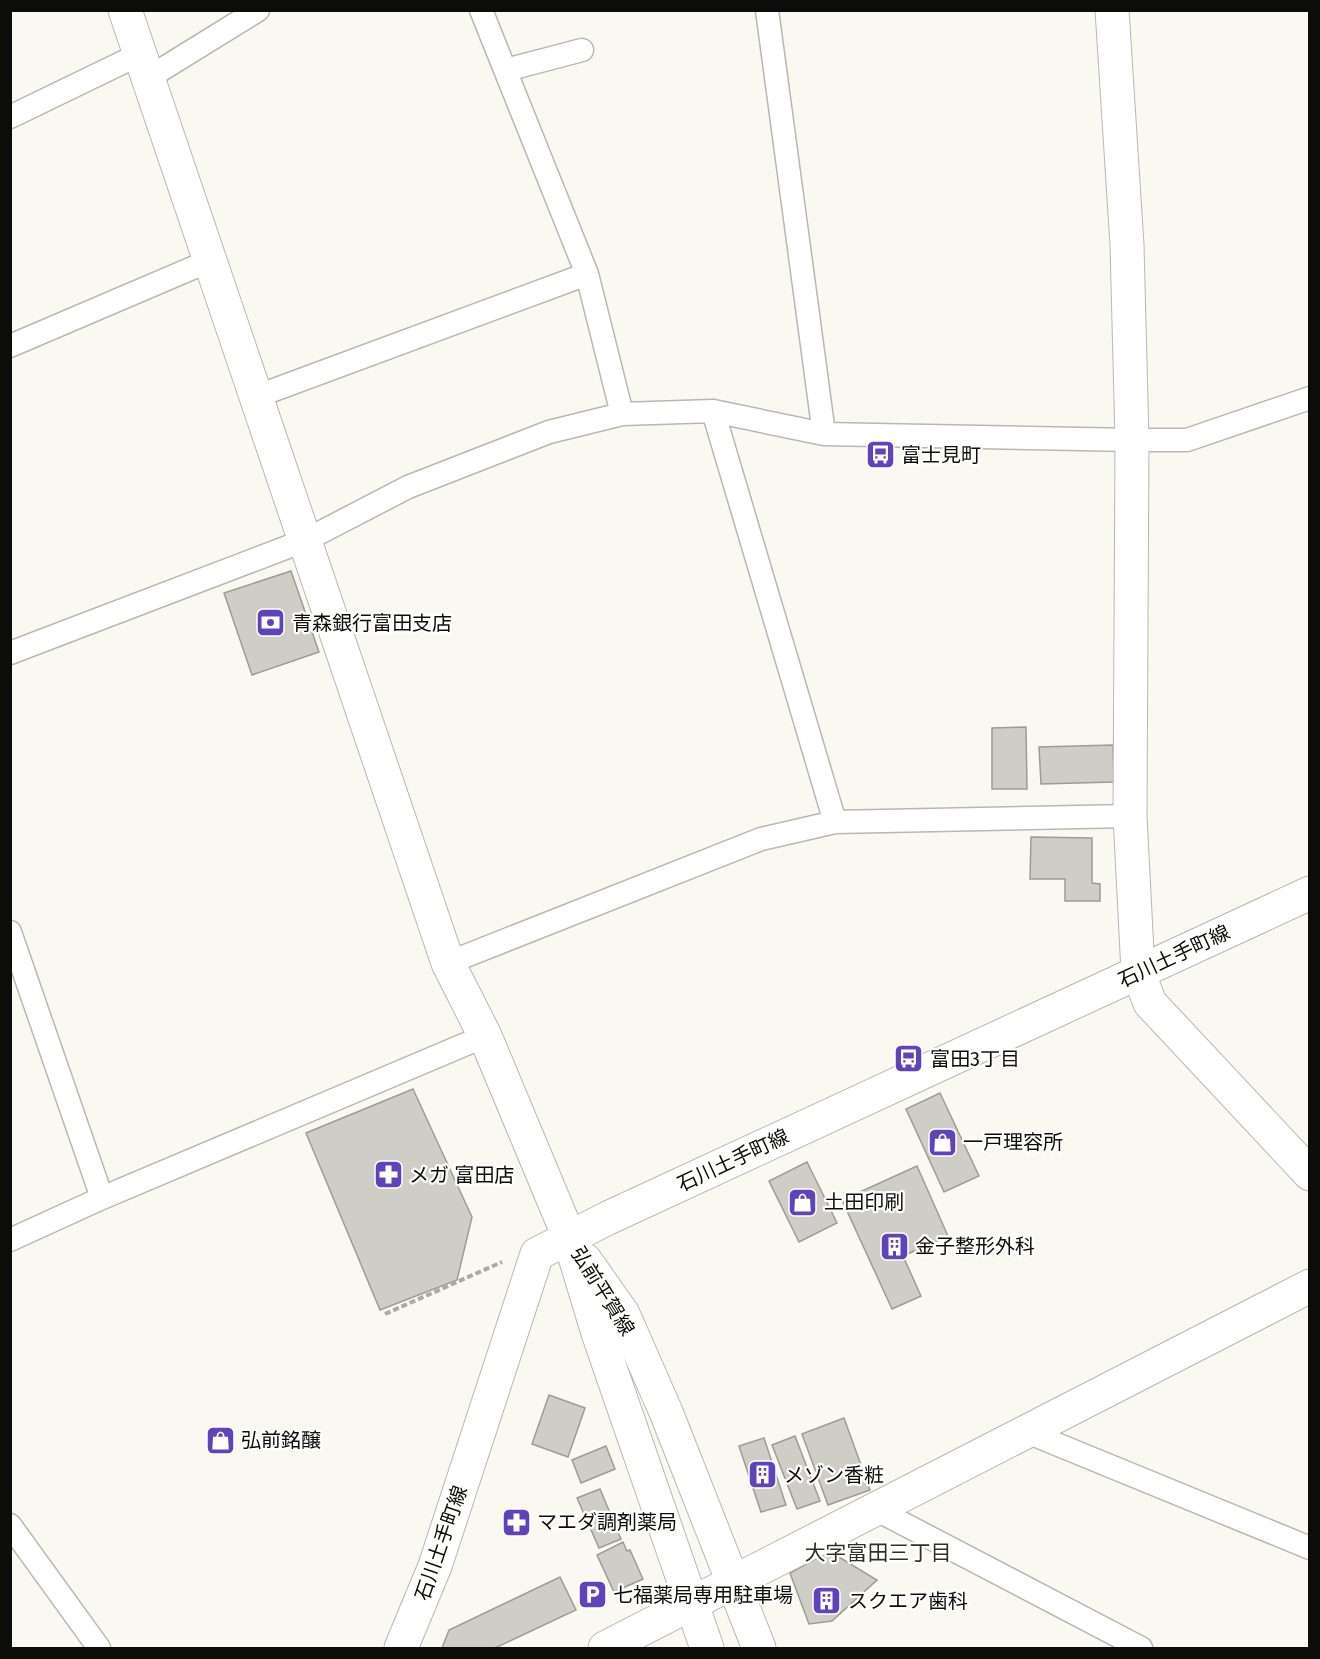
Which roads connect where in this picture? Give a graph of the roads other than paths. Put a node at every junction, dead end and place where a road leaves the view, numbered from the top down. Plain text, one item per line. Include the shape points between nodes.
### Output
1 (125, 10) edge
2 (258, 10) edge
3 (481, 10) edge
4 (767, 10) edge
5 (1112, 10) edge
6 (582, 50) dead end
7 (144, 66) junction
8 (506, 70) junction
9 (10, 117) edge
10 (209, 261) junction
11 (587, 274) junction
12 (10, 346) edge
13 (255, 397) junction
14 (1310, 398) edge
15 (713, 411) junction
16 (622, 414) junction
17 (824, 434) junction
18 (1131, 440) junction
19 (306, 540) junction
20 (10, 653) edge
21 (1130, 816) junction
22 (835, 822) junction
23 (1310, 893) edge
24 (10, 932) edge
25 (448, 963) junction
26 (1138, 972) junction
27 (485, 1036) junction
28 (1310, 1174) edge
29 (102, 1198) junction
30 (569, 1237) junction
31 (10, 1240) edge
32 (1310, 1286) edge
33 (1027, 1432) junction
34 (877, 1510) junction
35 (10, 1525) edge
36 (1310, 1548) edge
37 (734, 1582) junction
38 (691, 1604) junction
39 (99, 1648) edge
40 (400, 1648) edge
41 (605, 1648) edge
42 (706, 1648) edge
43 (759, 1648) edge
44 (1141, 1648) edge

1 - 7 street
2 - 7 street
3 - 8 street
4 - 17 street
5 - 18 street via 1127,245
6 - 8 street
7 - 9 street
7 - 10 street
8 - 11 street
10 - 12 street
10 - 13 street
11 - 13 street
11 - 16 street
13 - 19 street
14 - 18 street via 1187,440
15 - 16 street
15 - 17 street
15 - 22 street
16 - 19 street via 549,432 408,487
17 - 18 street
18 - 21 street
19 - 20 street
19 - 25 street
21 - 22 street
21 - 26 street
22 - 25 street via 760,839
23 - 26 street, 石川土手町線
24 - 29 street
25 - 27 street
26 - 28 street via 1150,1003
26 - 30 street, 石川土手町線
27 - 29 street
27 - 30 street
29 - 31 street
30 - 37 street, 弘前平賀線 via 623,1314
30 - 38 street, 弘前平賀線
30 - 40 street, 石川土手町線 via 537,1254 435,1566
32 - 33 street
33 - 34 street
33 - 36 street
34 - 37 street
34 - 44 street
35 - 39 street
37 - 38 street
37 - 43 street, 弘前平賀線
38 - 41 street
38 - 42 street, 弘前平賀線

